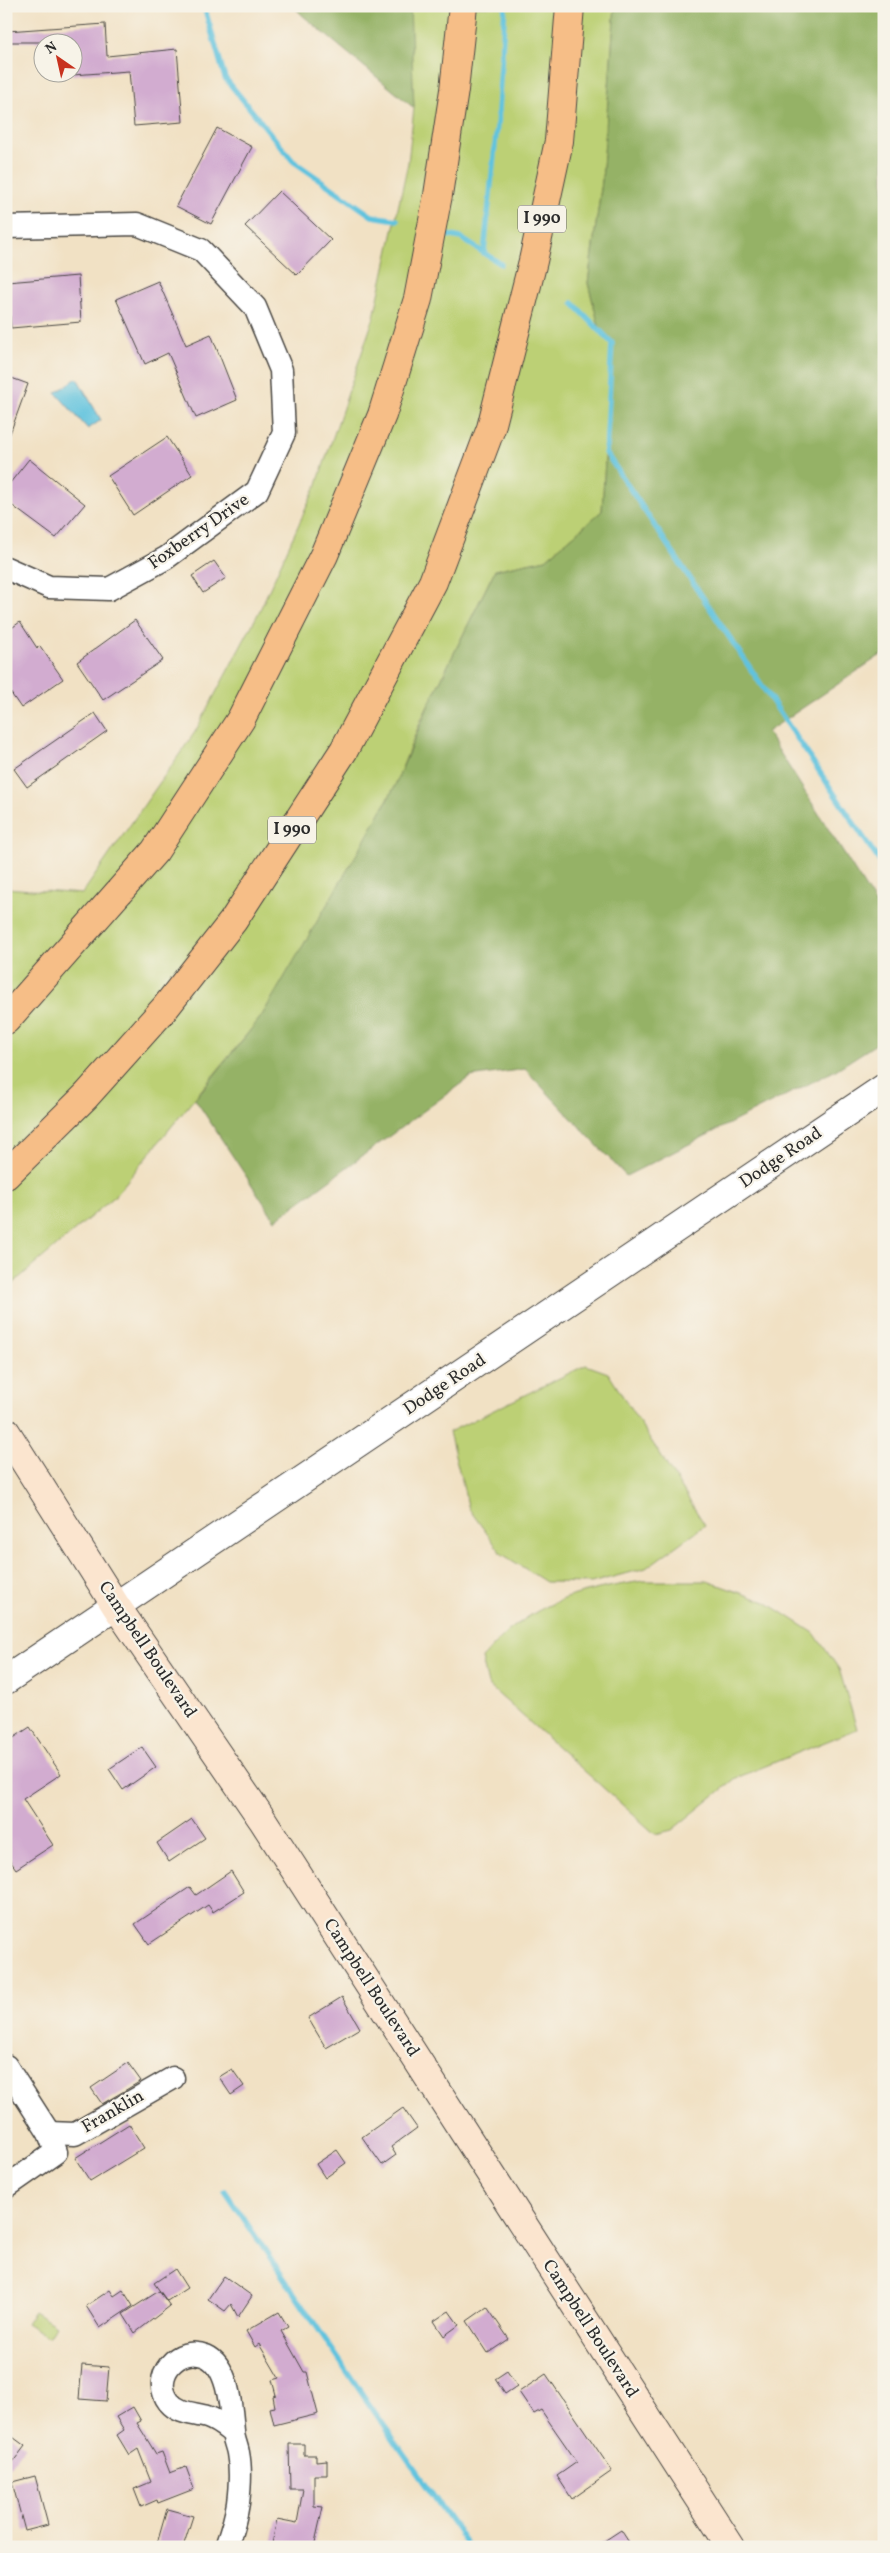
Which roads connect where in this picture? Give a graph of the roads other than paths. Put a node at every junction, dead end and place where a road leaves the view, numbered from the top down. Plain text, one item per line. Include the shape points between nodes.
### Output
1 (463, 6) edge
2 (570, 6) edge
3 (6, 227) edge
4 (7, 571) edge
5 (6, 1020) edge
6 (884, 1088) edge
7 (6, 1175) edge
8 (6, 1432) edge
9 (116, 1606) junction
10 (6, 1680) edge
11 (6, 2066) edge
12 (173, 2078) dead end
13 (53, 2143) junction
14 (6, 2187) edge
15 (233, 2433) dead end
16 (226, 2547) edge
17 (731, 2547) edge

1 - 5 highway via 454,90 418,299 382,415 324,556 242,719 155,851
2 - 7 highway, I 990 via 559,141 533,261 490,428 433,582 344,750 234,920 159,1016 86,1096
3 - 4 street, Foxberry Drive via 137,224 201,250 255,307 281,370 284,433 257,491 166,558 109,589 49,586
6 - 9 street, Dodge Road
8 - 9 main road, Campbell Boulevard
9 - 10 street, Dodge Road
9 - 17 main road, Campbell Boulevard via 262,1819
11 - 13 street
12 - 13 street, Franklin via 75,2134
13 - 14 street
15 - 16 street via 240,2480 238,2503

